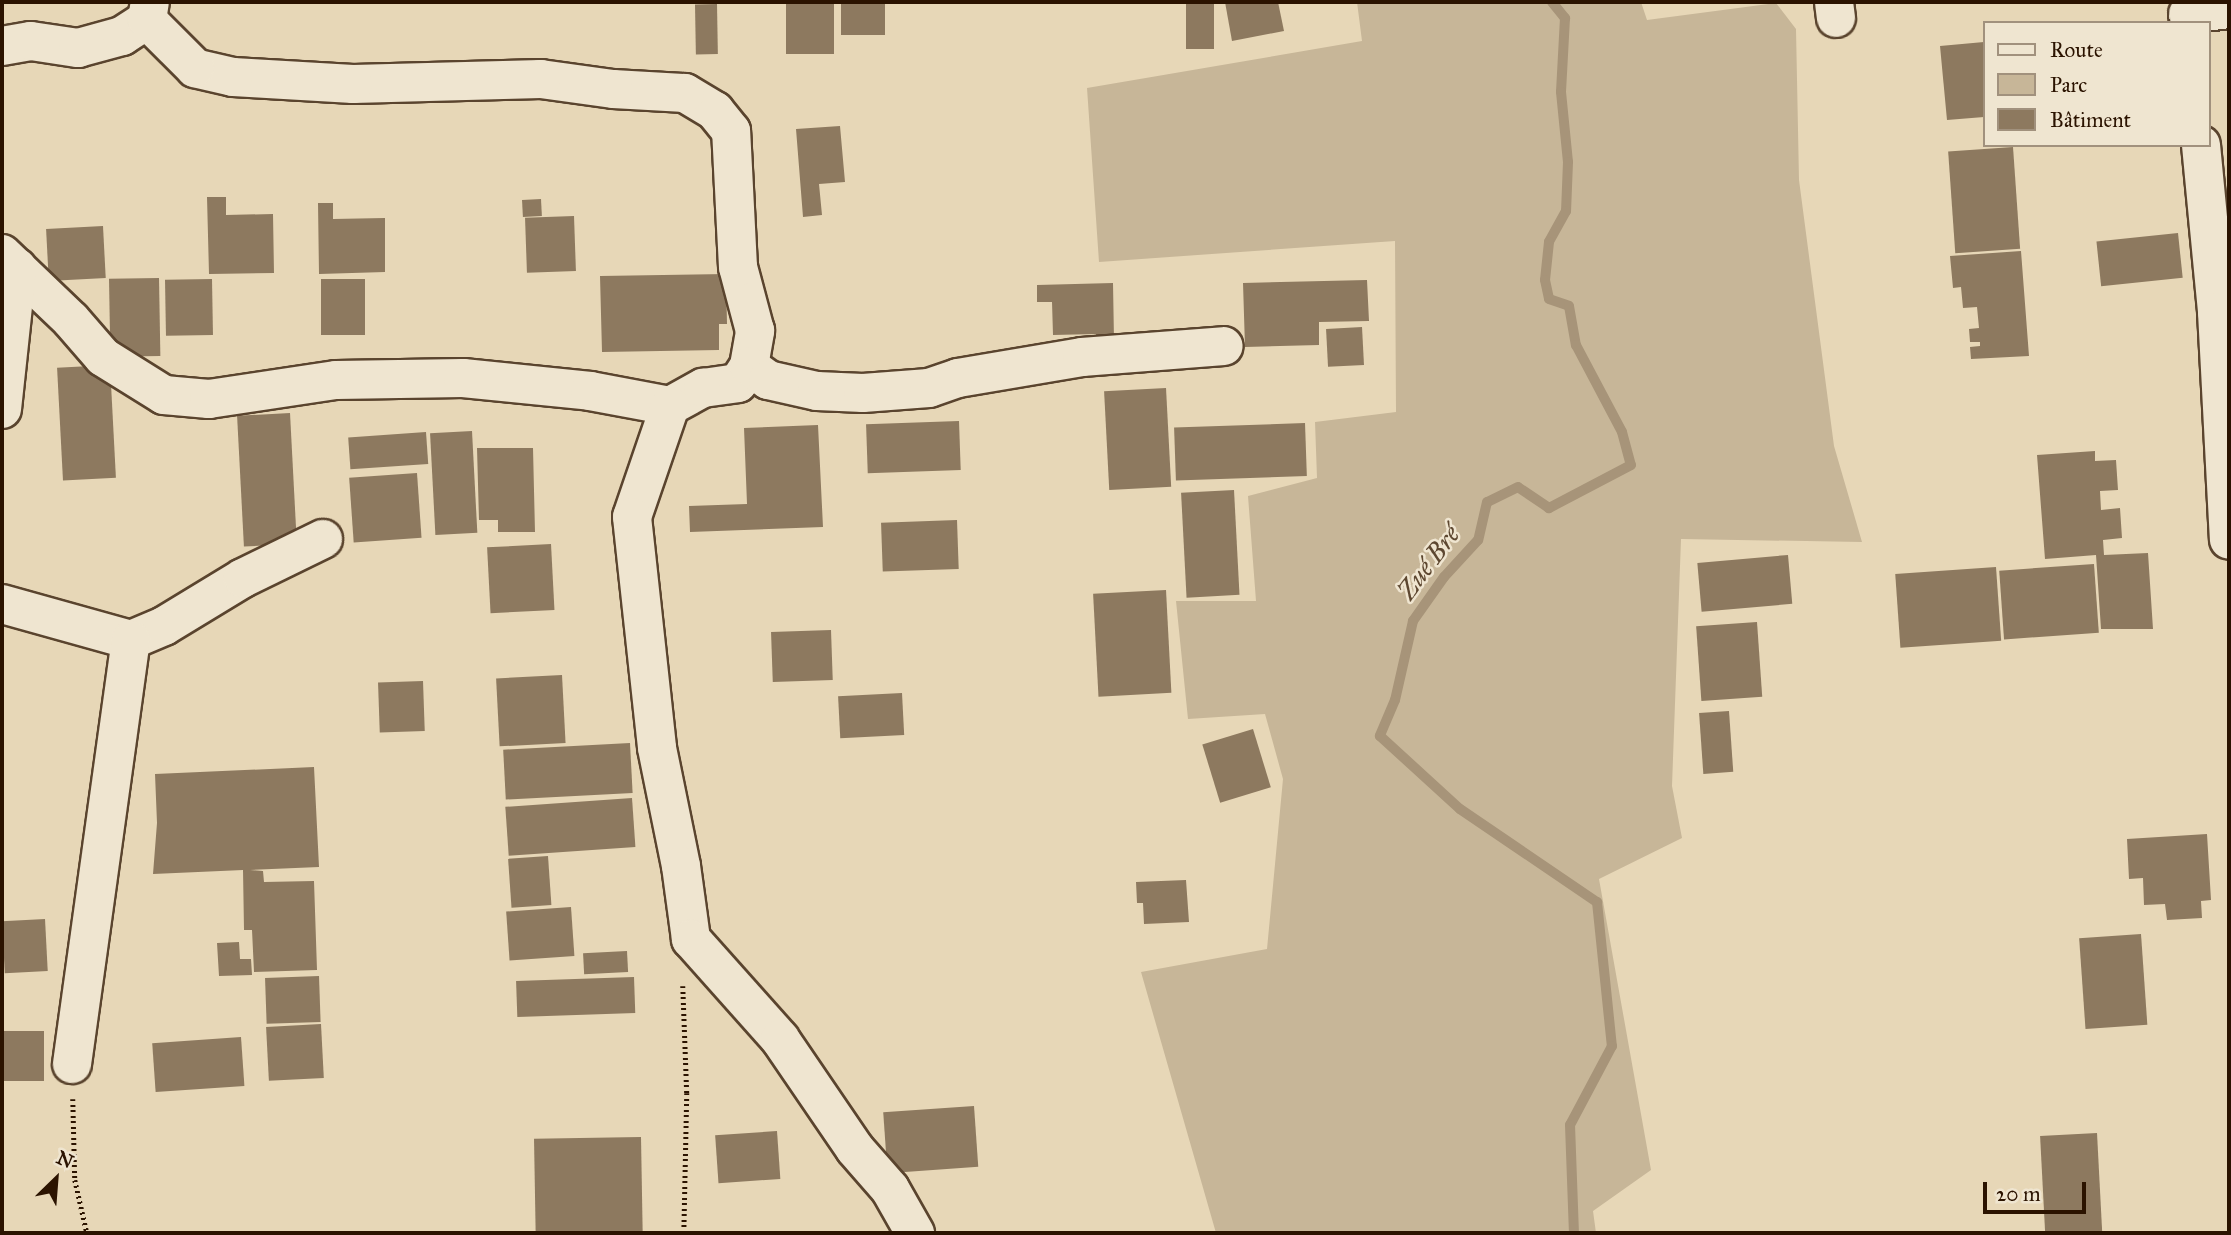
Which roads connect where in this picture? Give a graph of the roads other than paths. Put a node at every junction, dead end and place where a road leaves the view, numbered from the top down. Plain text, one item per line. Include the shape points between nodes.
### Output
1 (2229, 9) edge
2 (148, 11) edge
3 (2188, 13) edge
4 (6, 41) edge
5 (2201, 147) edge
6 (9, 261) edge
7 (1224, 346) dead end
8 (749, 366) junction
9 (670, 406) junction
10 (2, 409) edge
11 (323, 539) dead end
12 (2229, 540) edge
13 (2, 604) edge
14 (131, 640) junction
15 (72, 1064) road end
16 (915, 1233) edge

1 - 3 street
2 - 4 street via 122,36 78,48
2 - 8 street via 195,68 233,77 353,84 541,79 685,93 715,111 731,131 738,268 755,331
5 - 12 street via 2217,312
6 - 9 street via 103,357 164,396 209,399 336,380 463,378 590,391
6 - 10 street
7 - 8 street via 1082,357 958,378 929,388 863,393 817,391 768,380
8 - 9 street via 738,383 703,388
9 - 16 street via 632,517 657,748 691,939 780,1040 855,1149 890,1189
11 - 14 street
13 - 14 street
14 - 15 street

